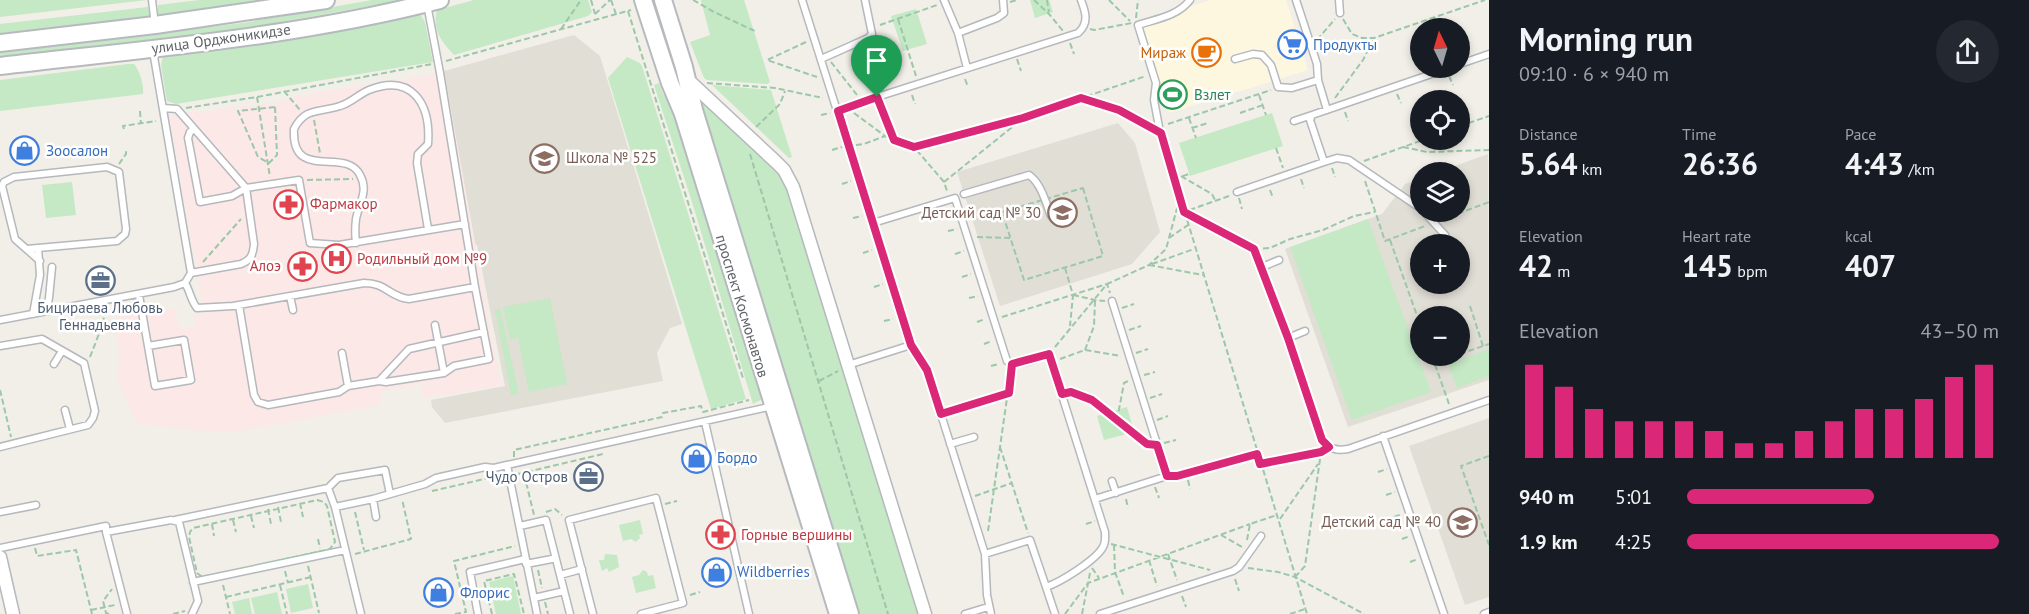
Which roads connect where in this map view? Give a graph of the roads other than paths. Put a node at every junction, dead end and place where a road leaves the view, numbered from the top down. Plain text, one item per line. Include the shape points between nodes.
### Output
1 (153, 0) edge
2 (326, 0) edge
3 (663, 0) edge
4 (802, 0) edge
5 (865, 0) edge
6 (1003, 0) edge
7 (1190, 0) edge
8 (1296, 0) edge
9 (1339, 0) edge
10 (945, 1) edge
11 (1084, 1) edge
12 (433, 2) edge
13 (638, 4) edge
14 (1341, 14) road end
15 (155, 25) junction
16 (958, 33) junction
17 (0, 43) edge
18 (153, 48) junction
19 (1489, 54) edge
20 (824, 57) junction
21 (1235, 59) dead end
22 (1470, 61) edge
23 (0, 66) edge
24 (967, 68) junction
25 (1420, 78) edge
26 (696, 80) junction
27 (1318, 80) junction
28 (163, 108) junction
29 (1328, 110) junction
30 (838, 111) junction
31 (1312, 115) junction
32 (1294, 121) dead end
33 (1156, 128) road end
34 (194, 129) junction
35 (1324, 162) junction
36 (1, 186) edge
37 (246, 188) junction
38 (1236, 192) road end
39 (964, 194) dead end
40 (1410, 201) edge
41 (1051, 216) dead end
42 (1433, 222) edge
43 (873, 223) junction
44 (465, 224) junction
45 (428, 229) junction
46 (1444, 234) edge
47 (356, 243) junction
48 (38, 248) junction
49 (27, 249) junction
50 (1279, 260) dead end
51 (40, 261) junction
52 (52, 267) dead end
53 (194, 273) junction
54 (185, 283) junction
55 (475, 287) junction
56 (139, 295) junction
57 (290, 296) junction
58 (1112, 301) road end
59 (239, 305) junction
60 (293, 310) dead end
61 (46, 311) junction
62 (33, 314) junction
63 (0, 320) edge
64 (435, 325) dead end
65 (484, 332) junction
66 (1305, 332) dead end
67 (1288, 338) junction
68 (438, 342) junction
69 (911, 345) junction
70 (0, 346) edge
71 (148, 346) junction
72 (62, 351) junction
73 (342, 353) dead end
74 (54, 364) dead end
75 (848, 365) junction
76 (444, 373) junction
77 (379, 381) junction
78 (348, 386) junction
79 (1488, 400) edge
80 (779, 404) junction
81 (1489, 408) edge
82 (66, 410) dead end
83 (705, 422) junction
84 (70, 429) junction
85 (1383, 436) junction
86 (974, 437) dead end
87 (950, 444) junction
88 (0, 447) edge
89 (1227, 462) road end
90 (507, 465) junction
91 (1167, 476) junction
92 (1112, 481) dead end
93 (328, 488) junction
94 (1116, 493) junction
95 (390, 494) junction
96 (1095, 499) junction
97 (374, 502) junction
98 (36, 506) dead end
99 (335, 507) junction
100 (0, 512) edge
101 (376, 517) dead end
102 (171, 520) junction
103 (520, 526) junction
104 (106, 532) junction
105 (1261, 536) dead end
106 (0, 548) edge
107 (345, 550) junction
108 (985, 554) junction
109 (0, 557) edge
110 (552, 559) dead end
111 (525, 562) junction
112 (582, 569) junction
113 (560, 575) junction
114 (193, 582) junction
115 (1046, 587) junction
116 (560, 592) dead end
117 (534, 598) junction
118 (988, 606) junction
119 (1489, 612) edge
120 (190, 613) edge
121 (14, 614) edge
122 (127, 614) edge
123 (361, 614) edge
124 (478, 614) edge
125 (537, 614) edge
126 (570, 614) edge
127 (593, 614) edge
128 (641, 614) edge
129 (749, 614) edge
130 (838, 614) edge
131 (850, 614) edge
132 (925, 614) edge
133 (965, 614) edge
134 (991, 614) edge
135 (1055, 614) edge
136 (1100, 614) edge
137 (1444, 614) edge
138 (1484, 614) edge

1 - 15 lane
2 - 15 street, улица Орджоникидзе
3 - 26 street, проспект Космонавтов
4 - 20 lane
5 - 20 lane via 872,34
6 - 16 lane via 1004,13
7 - 33 lane via 1175,13 1135,24 1156,83
8 - 27 lane via 1317,64
9 - 14 lane
10 - 16 lane
11 - 24 lane via 1085,27 1078,33
12 - 18 street, улица Орджоникидзе via 283,31
12 - 44 lane via 438,63
13 - 80 street, проспект Космонавтов via 683,114
15 - 17 street, улица Орджоникидзе
16 - 24 lane
18 - 23 street, улица Орджоникидзе
18 - 28 lane
19 - 22 lane
20 - 30 lane
21 - 27 lane via 1262,55 1271,65 1278,87 1292,88
24 - 30 lane
25 - 29 lane
26 - 75 street via 789,178
26 - 80 street, проспект Космонавтов via 694,110
27 - 29 lane
28 - 34 lane via 177,109
28 - 53 lane
29 - 31 lane
30 - 43 lane
31 - 32 lane
31 - 35 lane via 1310,120
34 - 37 lane
34 - 37 lane via 188,138 200,202 232,196
35 - 38 lane
35 - 40 lane via 1348,160
36 - 48 lane via 14,177 107,167 116,169 121,176 126,229 122,238
36 - 49 lane via 15,239
37 - 47 lane via 299,180 310,243
37 - 53 lane via 254,244 249,261
39 - 41 lane via 1029,175
42 - 46 lane
43 - 69 lane
43 - 96 lane via 955,198 1007,361 1012,364 1049,354
44 - 45 lane
44 - 55 lane
45 - 47 lane
45 - 47 lane via 417,163 418,154 428,144 424,107 404,87 379,87 342,106 312,111 294,129 299,154 321,162 354,166 362,178 364,197 356,219
48 - 49 lane
48 - 51 lane
49 - 51 lane
50 - 67 lane via 1262,267
51 - 62 lane
52 - 61 lane
53 - 54 lane
54 - 56 lane
54 - 59 lane via 197,308
55 - 57 lane via 409,299 400,298 384,286 364,283
55 - 65 lane
56 - 61 lane
56 - 71 lane
57 - 59 lane
57 - 60 lane
58 - 91 lane
59 - 78 lane via 258,402 268,405 339,392
61 - 62 lane
62 - 63 lane
64 - 68 lane
65 - 68 lane
65 - 76 lane via 489,359 454,366
66 - 67 lane
67 - 85 lane via 1322,440 1338,450
68 - 76 lane
68 - 77 lane via 409,349
69 - 75 lane
69 - 87 lane via 927,370
70 - 72 lane via 42,339
71 - 71 lane via 155,386 190,380 184,340
72 - 74 lane
72 - 84 lane via 84,363 94,415 88,425
73 - 78 lane
75 - 132 street
76 - 77 lane
77 - 78 lane
79 - 81 lane
79 - 85 lane
80 - 83 lane
80 - 130 street, проспект Космонавтов
80 - 131 street, проспект Космонавтов
82 - 84 lane
83 - 90 lane
83 - 129 lane
84 - 88 lane
85 - 137 lane
86 - 87 lane
87 - 108 lane
89 - 91 lane
90 - 95 lane via 436,478
90 - 103 lane
91 - 94 lane
92 - 94 lane
93 - 95 lane via 338,478 385,470
93 - 99 lane
93 - 102 lane
94 - 96 lane
95 - 97 lane
96 - 115 lane via 1105,532 1101,550 1064,579
97 - 99 lane
97 - 101 lane
98 - 100 lane
99 - 107 lane
102 - 104 lane
102 - 114 lane via 179,522
103 - 111 lane
103 - 113 lane via 546,520
104 - 106 lane via 106,526
104 - 122 lane
105 - 136 lane via 1236,569
107 - 114 lane
107 - 123 lane
108 - 115 lane via 1030,540
108 - 118 lane
109 - 121 street
110 - 111 lane
111 - 117 lane
111 - 124 lane via 470,572
112 - 113 lane
112 - 127 lane
112 - 128 lane via 569,520 656,498 683,603
113 - 126 lane
114 - 120 lane via 198,601
115 - 135 lane
116 - 117 lane
117 - 125 lane
118 - 133 lane
118 - 134 lane
119 - 138 lane

